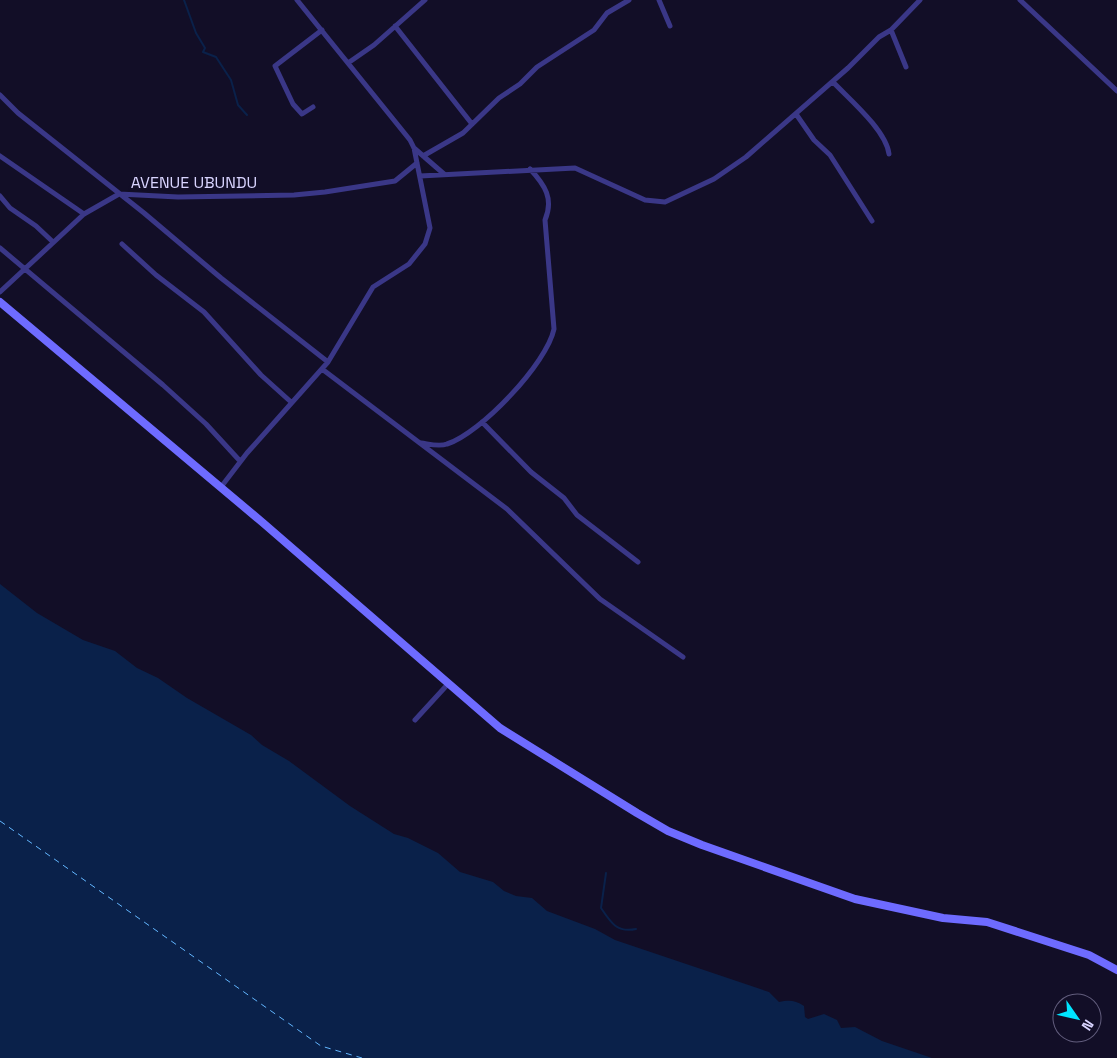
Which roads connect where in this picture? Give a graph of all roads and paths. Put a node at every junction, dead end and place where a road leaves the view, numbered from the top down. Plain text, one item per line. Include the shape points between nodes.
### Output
1 (297, 0) edge
2 (424, 0) edge
3 (629, 0) edge
4 (659, 0) edge
5 (920, 0) edge
6 (1020, 0) edge
7 (395, 26) junction
8 (670, 26) dead end
9 (322, 30) junction
10 (892, 30) junction
11 (348, 63) junction
12 (906, 67) dead end
13 (832, 82) junction
14 (1117, 91) edge
15 (0, 95) edge
16 (313, 107) dead end
17 (796, 114) junction
18 (472, 124) junction
19 (414, 148) junction
20 (889, 154) dead end
21 (0, 156) edge
22 (423, 156) junction
23 (417, 164) junction
24 (530, 169) junction
25 (444, 174) junction
26 (420, 176) junction
27 (119, 194) junction
28 (0, 196) edge
29 (84, 214) junction
30 (872, 220) dead end
31 (53, 242) junction
32 (122, 244) dead end
33 (0, 248) edge
34 (25, 268) junction
35 (0, 292) edge
36 (0, 302) edge
37 (328, 362) junction
38 (322, 369) junction
39 (292, 402) junction
40 (482, 422) junction
41 (417, 442) junction
42 (240, 461) junction
43 (221, 487) junction
44 (638, 562) dead end
45 (683, 657) dead end
46 (448, 684) junction
47 (415, 720) dead end
48 (1117, 970) edge

1 - 9 street
2 - 7 street
3 - 18 street via 607,13 594,30 537,67
4 - 8 street
5 - 10 street
6 - 14 street
7 - 11 street
7 - 18 street
9 - 11 street
9 - 16 street via 275,66 293,104 302,114
10 - 12 street
10 - 13 street via 879,37
11 - 19 street
13 - 17 street
13 - 20 street via 876,127
15 - 27 street
17 - 24 street via 729,169 665,202 645,200 581,169
17 - 30 street via 814,140 830,155
18 - 22 street via 451,141
19 - 22 street
19 - 23 street
21 - 29 street
22 - 25 street
23 - 26 street
23 - 27 street, AVENUE UBUNDU via 395,181 325,192 178,197
24 - 25 street
24 - 40 street via 549,196 545,220 554,329 552,340 518,388
25 - 26 street
26 - 37 street via 430,228 425,244 409,264 373,287
27 - 29 street, AVENUE UBUNDU
27 - 37 street
28 - 31 street via 10,208
29 - 31 street, AVENUE UBUNDU
31 - 34 street, AVENUE UBUNDU
32 - 39 street via 204,312 260,375
33 - 34 street
34 - 35 street, AVENUE UBUNDU
34 - 42 street via 163,385
36 - 43 street
37 - 38 street
38 - 39 street
38 - 41 street
39 - 42 street
40 - 41 street via 447,444 436,446
40 - 44 street via 531,472 564,498 577,515
41 - 45 street via 526,526 600,599
42 - 43 street
43 - 46 street
46 - 47 street
46 - 48 street via 500,728 668,831 855,900 943,918 987,922 1089,955

